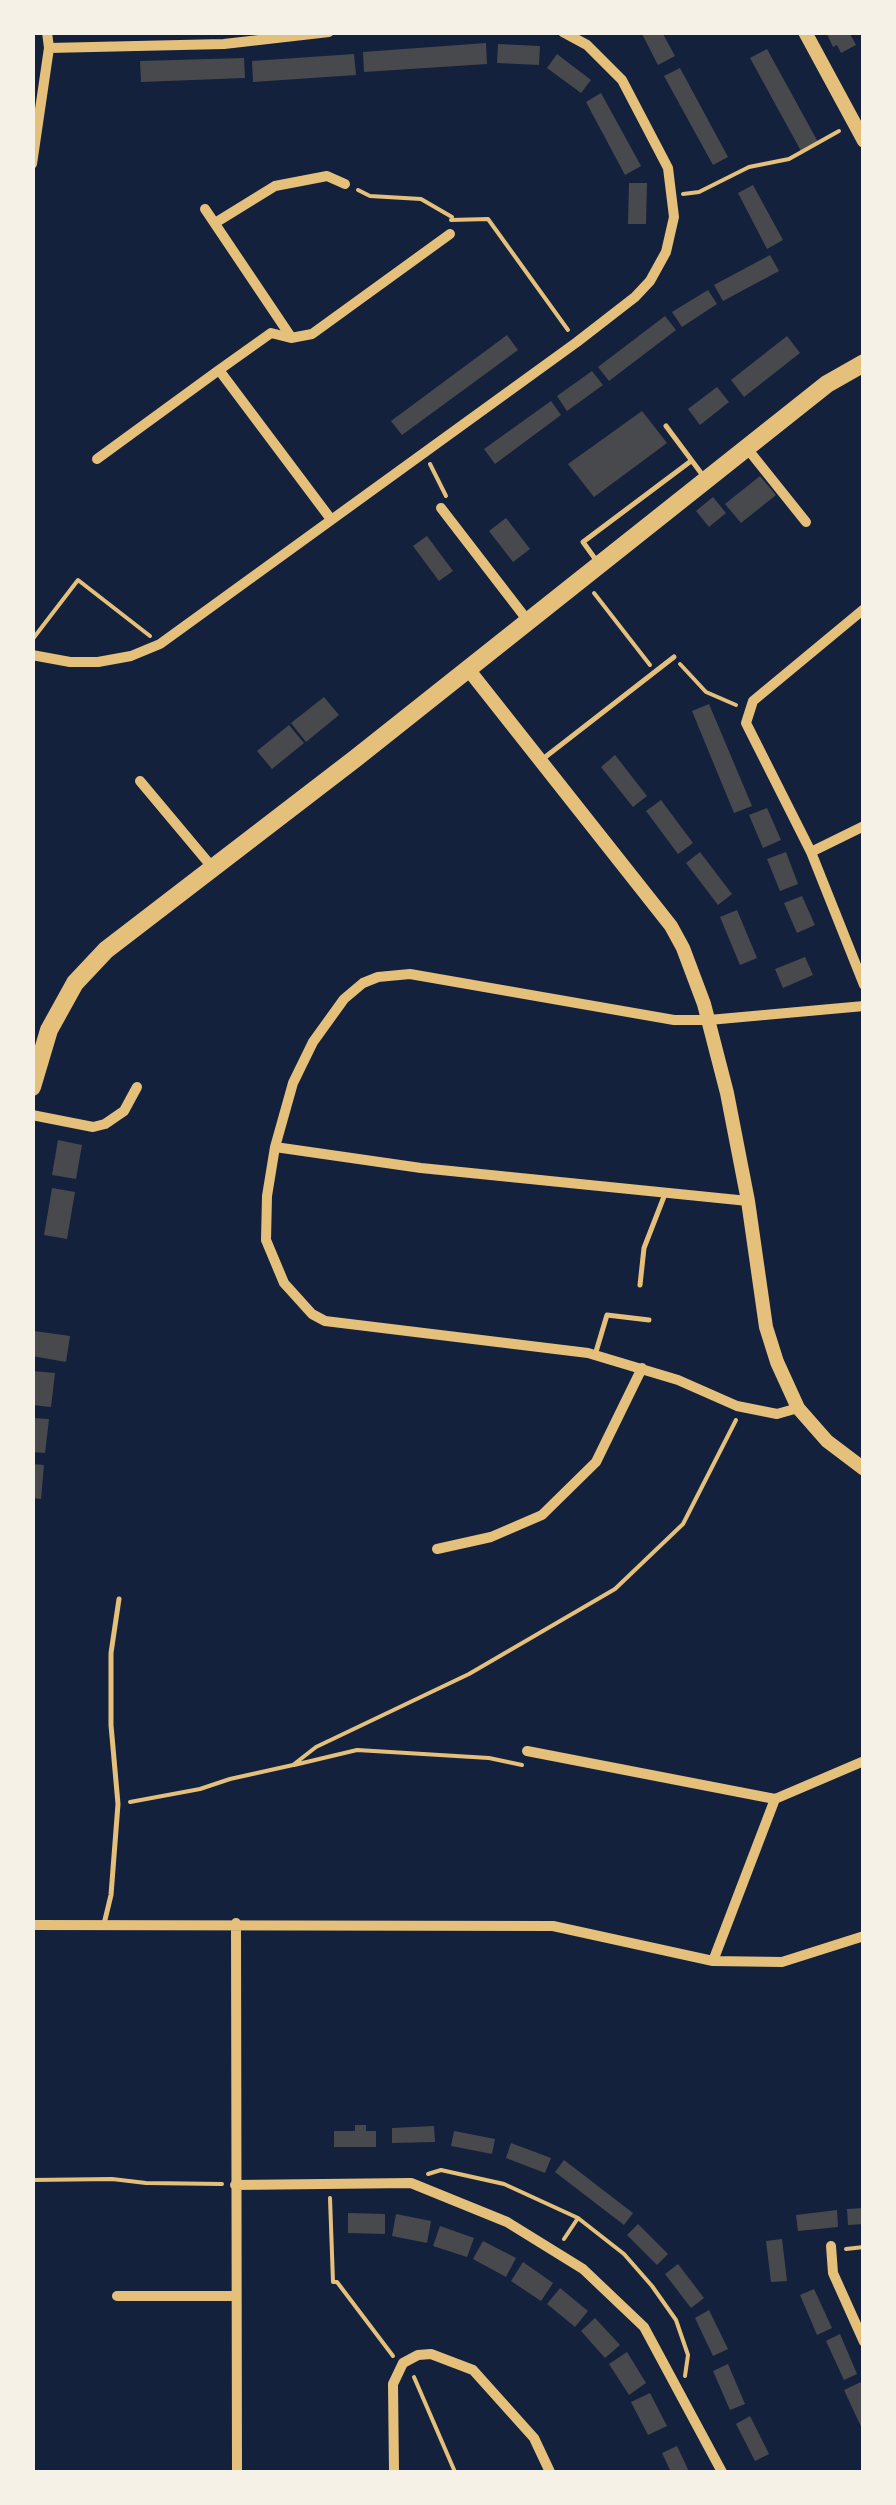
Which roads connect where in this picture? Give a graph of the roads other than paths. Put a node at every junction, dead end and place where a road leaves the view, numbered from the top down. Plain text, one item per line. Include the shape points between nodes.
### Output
1 (47, 32) edge
2 (329, 32) edge
3 (563, 32) edge
4 (805, 32) edge
5 (49, 48) junction
6 (32, 74) edge
7 (45, 75) junction
8 (864, 142) edge
9 (32, 164) edge
10 (344, 184) road end
11 (205, 210) dead end
12 (215, 224) junction
13 (450, 234) road end
14 (292, 338) junction
15 (864, 362) edge
16 (219, 370) junction
17 (666, 426) dead end
18 (746, 447) junction
19 (97, 459) dead end
20 (691, 460) junction
21 (706, 479) junction
22 (440, 508) road end
23 (330, 518) junction
24 (806, 522) dead end
25 (599, 564) junction
26 (864, 609) edge
27 (528, 620) junction
28 (32, 655) edge
29 (674, 657) road end
30 (468, 669) junction
31 (541, 760) junction
32 (140, 781) dead end
33 (864, 826) edge
34 (812, 852) junction
35 (212, 868) junction
36 (864, 985) edge
37 (864, 1006) edge
38 (709, 1020) junction
39 (33, 1079) edge
40 (138, 1088) dead end
41 (32, 1115) edge
42 (274, 1147) junction
43 (665, 1194) junction
44 (748, 1201) junction
45 (640, 1285) dead end
46 (649, 1320) dead end
47 (595, 1355) junction
48 (642, 1368) junction
49 (798, 1408) junction
50 (864, 1469) edge
51 (437, 1549) dead end
52 (119, 1599) dead end
53 (526, 1751) road end
54 (864, 1761) edge
55 (775, 1799) junction
56 (32, 1924) edge
57 (104, 1924) junction
58 (236, 1924) junction
59 (864, 1936) edge
60 (713, 1962) junction
61 (236, 2184) junction
62 (830, 2246) dead end
63 (117, 2296) dead end
64 (236, 2296) junction
65 (864, 2342) edge
66 (237, 2472) edge
67 (394, 2472) edge
68 (550, 2472) edge
69 (722, 2472) edge

1 - 5 street
2 - 5 street via 224,44
3 - 23 street via 587,45 622,80 668,168 670,237 660,266 635,297 577,342
4 - 8 street
5 - 7 street
6 - 7 lane
7 - 9 street
10 - 12 street via 327,176 275,186
11 - 12 street
12 - 14 street
13 - 14 street via 312,334
14 - 16 street via 271,332
15 - 18 main road
16 - 19 street
16 - 23 street
17 - 20 lane
18 - 21 main road
18 - 24 street
20 - 21 lane
20 - 25 lane via 583,542
21 - 25 main road
22 - 27 street
23 - 28 street via 160,644 98,662
25 - 27 main road
26 - 34 street via 753,701 746,723
27 - 30 main road
29 - 31 lane
30 - 31 street
30 - 35 main road
31 - 38 street via 671,926
32 - 35 street
33 - 34 street
34 - 36 street
35 - 39 main road via 106,950 75,984 49,1030
37 - 38 street
38 - 42 street via 657,1018 410,974 378,976 344,999 313,1042
38 - 44 street
40 - 41 street via 124,1111 105,1124
42 - 43 street
42 - 47 street via 266,1240 284,1283 312,1314
43 - 44 street
43 - 45 lane via 644,1248
44 - 49 street via 766,1327
46 - 47 lane via 607,1315
47 - 48 street
48 - 49 street via 743,1407 778,1414
48 - 51 street via 596,1462 542,1515 492,1537
49 - 50 street
52 - 57 lane via 111,1653 118,1804
53 - 55 street
54 - 55 street
55 - 60 street
56 - 57 street
57 - 58 street
58 - 60 street via 553,1926
58 - 61 street
59 - 60 street via 782,1962
61 - 64 street
61 - 69 street via 411,2183 507,2222 583,2269 644,2327
62 - 65 street via 834,2273
63 - 64 street
64 - 66 street
67 - 68 street via 392,2384 403,2363 418,2354 473,2370 534,2438

